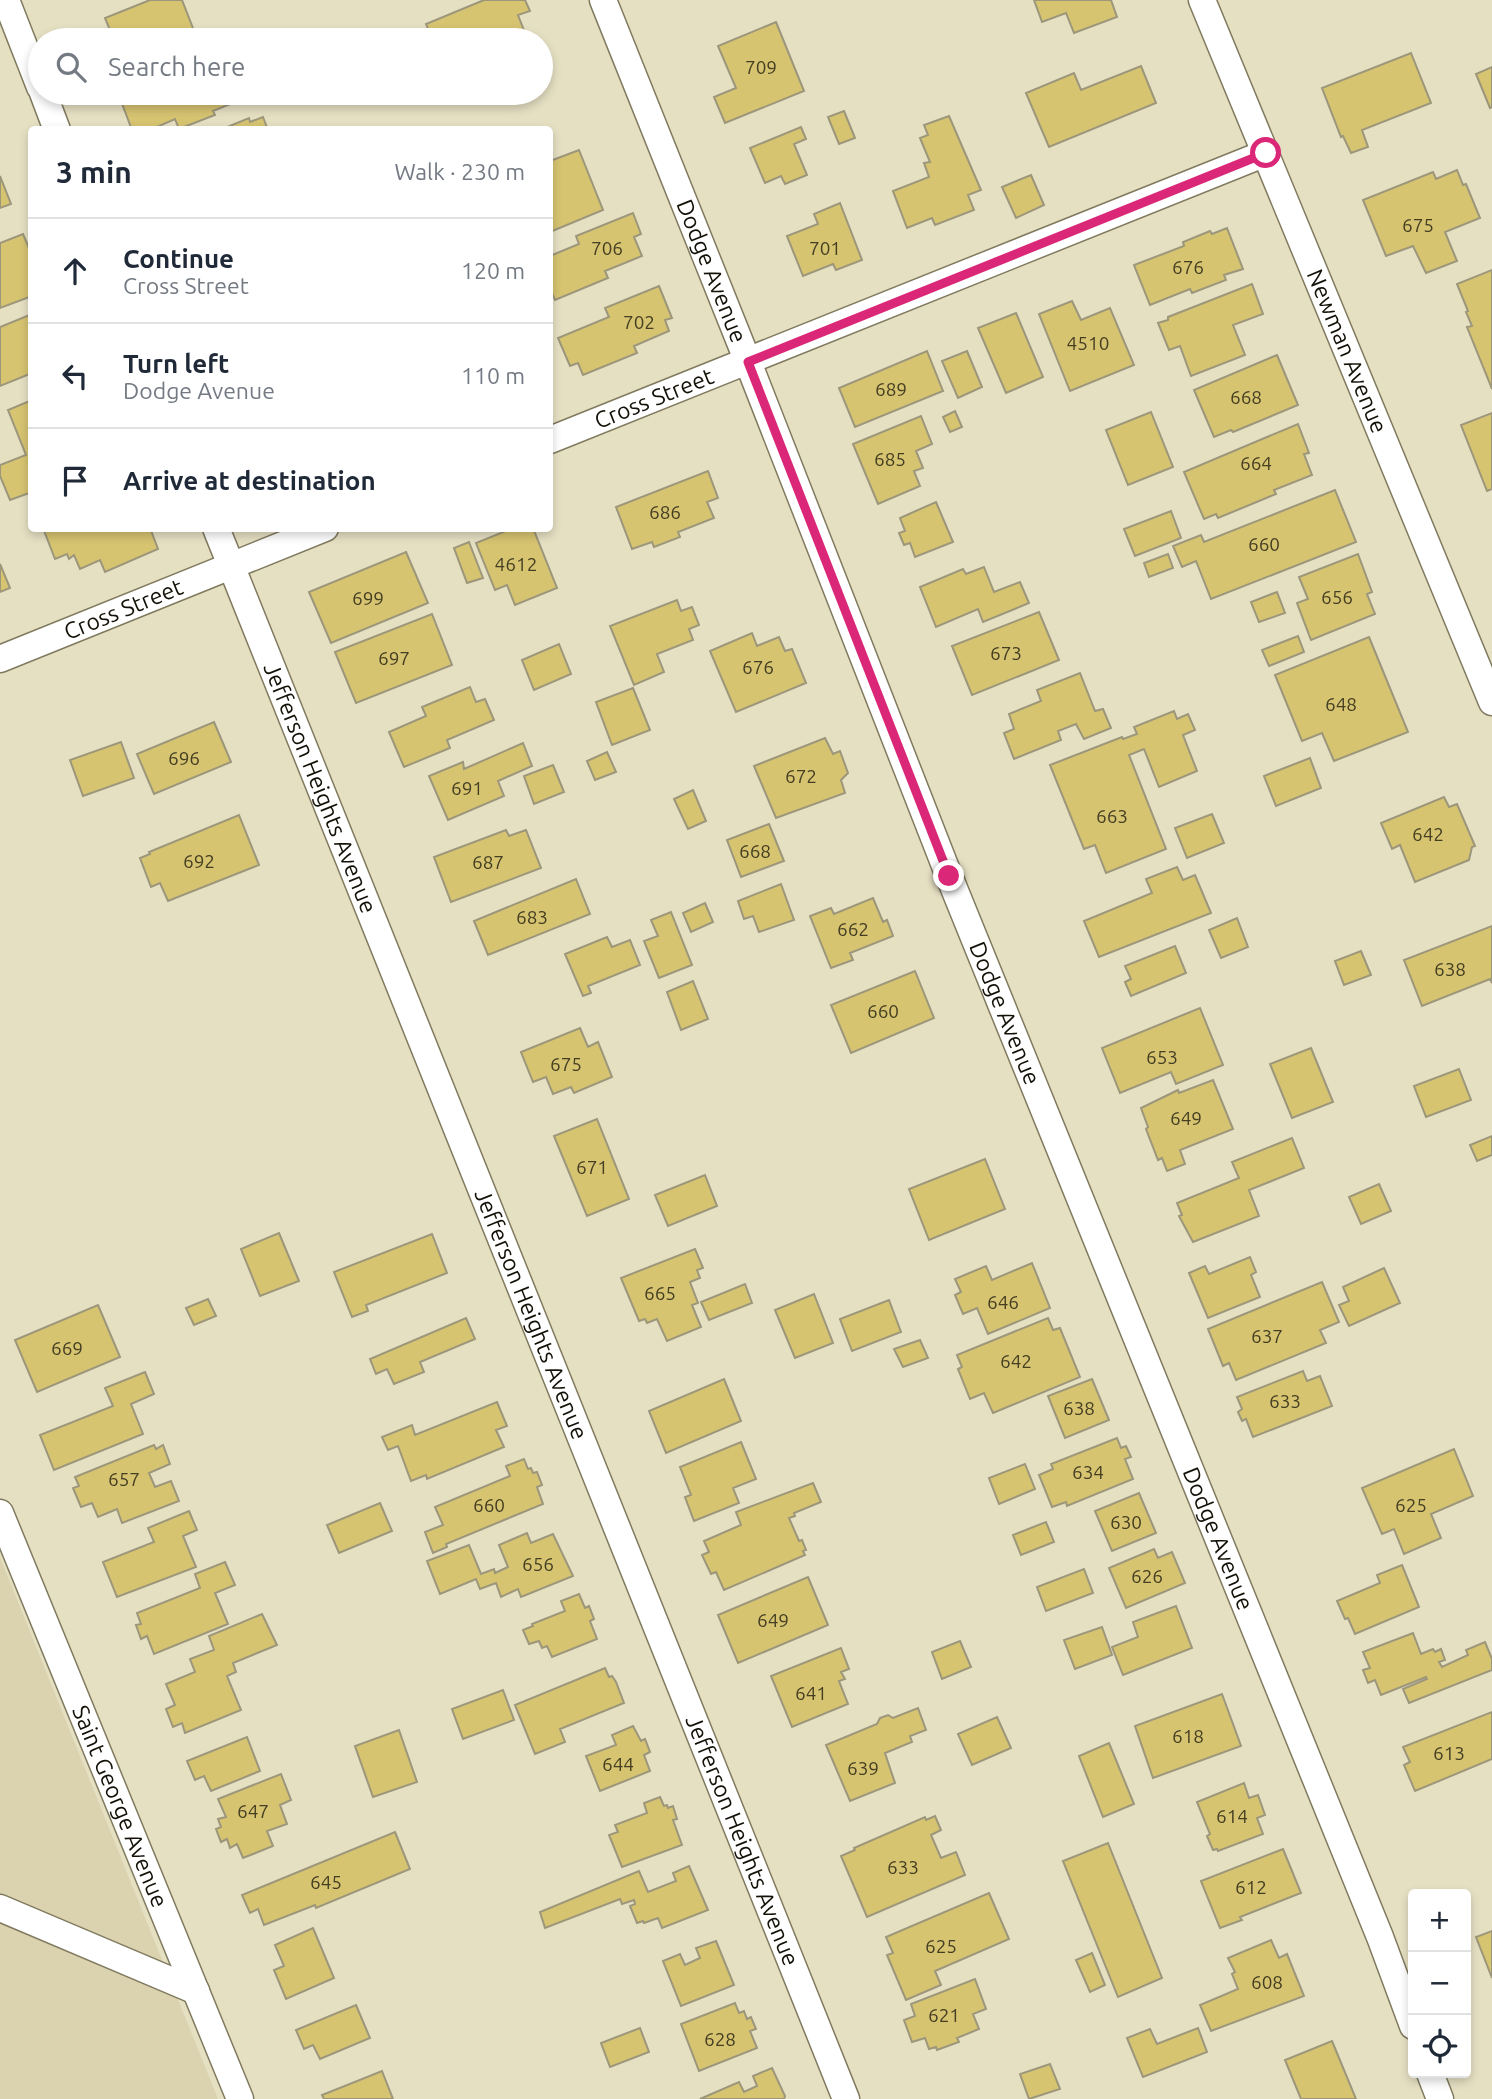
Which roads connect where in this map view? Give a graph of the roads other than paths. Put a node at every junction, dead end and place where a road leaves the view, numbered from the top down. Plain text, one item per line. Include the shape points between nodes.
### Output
1 (6, 0) edge
2 (603, 0) edge
3 (1211, 3) edge
4 (28, 56) edge
5 (48, 105) edge
6 (55, 126) edge
7 (1266, 153) junction
8 (748, 362) junction
9 (553, 439) edge
10 (218, 532) edge
11 (315, 532) edge
12 (231, 566) junction
13 (0, 659) edge
14 (1492, 702) edge
15 (0, 1513) edge
16 (0, 1908) edge
17 (196, 1991) junction
18 (1409, 2015) edge
19 (1432, 2078) edge
20 (240, 2099) edge
21 (846, 2099) edge
22 (1440, 2099) edge

1 - 4 street
2 - 8 street, Dodge Avenue
3 - 7 street, Newman Avenue
5 - 6 street
7 - 8 street, Cross Street
7 - 14 street, Newman Avenue
8 - 9 street, Cross Street
8 - 18 street, Dodge Avenue via 949,876
10 - 12 street, Jefferson Heights Avenue
11 - 12 street, Cross Street
12 - 13 street, Cross Street
12 - 21 street, Jefferson Heights Avenue
15 - 17 street, Saint George Avenue
16 - 17 street
17 - 20 street, Saint George Avenue
19 - 22 street

